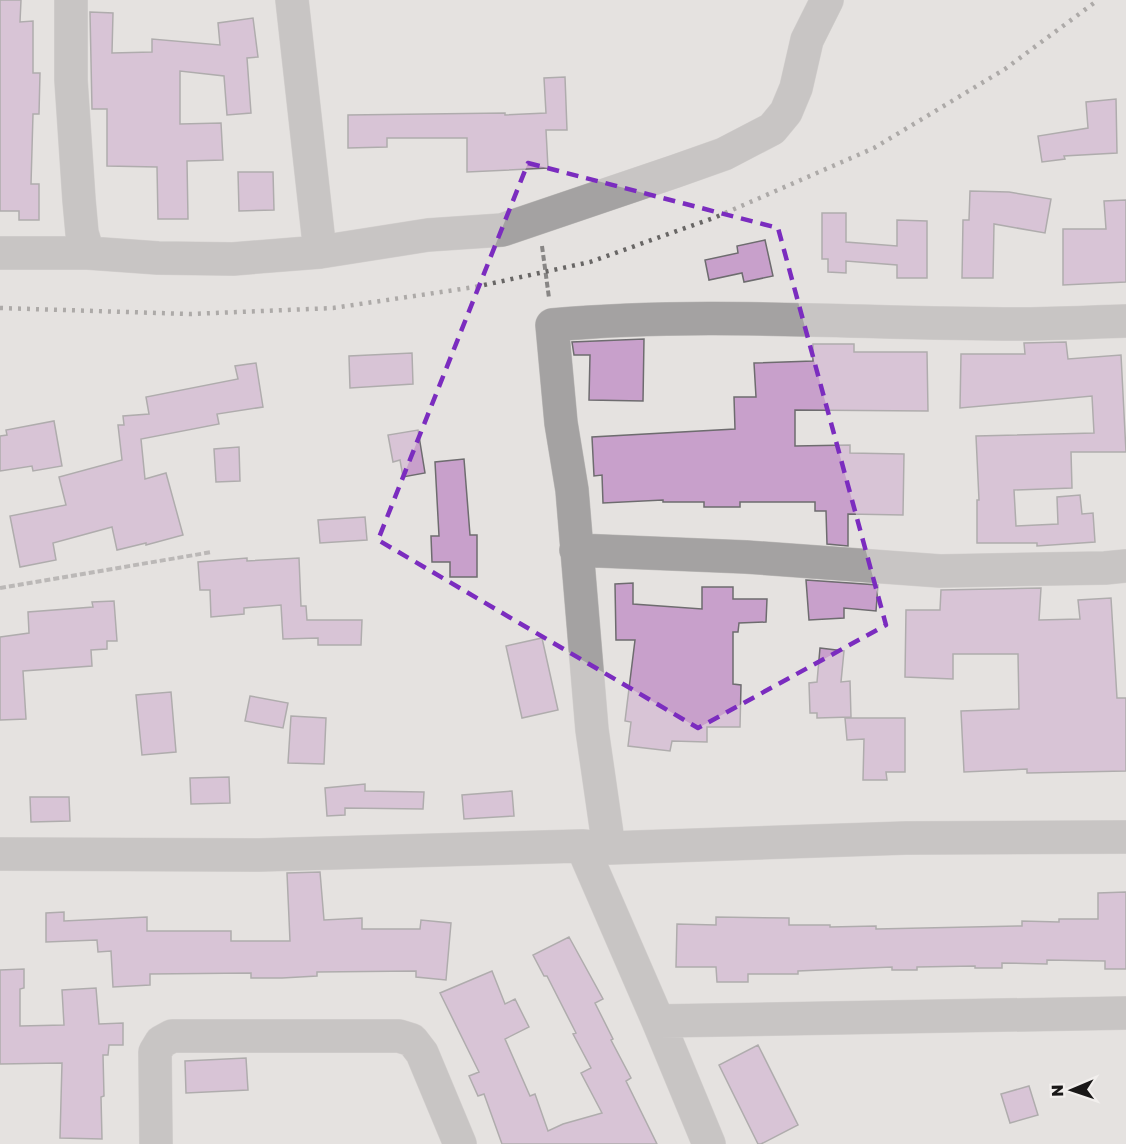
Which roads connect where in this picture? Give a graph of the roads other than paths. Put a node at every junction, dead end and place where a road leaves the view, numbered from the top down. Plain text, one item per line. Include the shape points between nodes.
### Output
1 (71, 0) edge
2 (292, 0) edge
3 (827, 0) edge
4 (320, 252) junction
5 (0, 253) edge
6 (88, 253) junction
7 (1126, 321) edge
8 (576, 550) junction
9 (1126, 566) edge
10 (1126, 837) edge
11 (596, 847) junction
12 (0, 854) edge
13 (1126, 1013) edge
14 (658, 1021) junction
15 (156, 1144) edge
16 (460, 1144) edge
17 (709, 1144) edge

1 - 6 street via 71,80 82,233
2 - 4 street
3 - 4 street via 807,40 786,112 772,129 724,154 502,230 428,235
4 - 6 street via 233,259
5 - 6 street
7 - 8 street via 1016,324 756,317 552,325
8 - 9 street via 939,571
8 - 11 street via 592,730
10 - 11 street via 906,838
11 - 12 street via 259,855
11 - 14 street
13 - 14 street
14 - 17 street
15 - 16 street via 155,1052 161,1042 172,1036 399,1036 412,1041 422,1053

